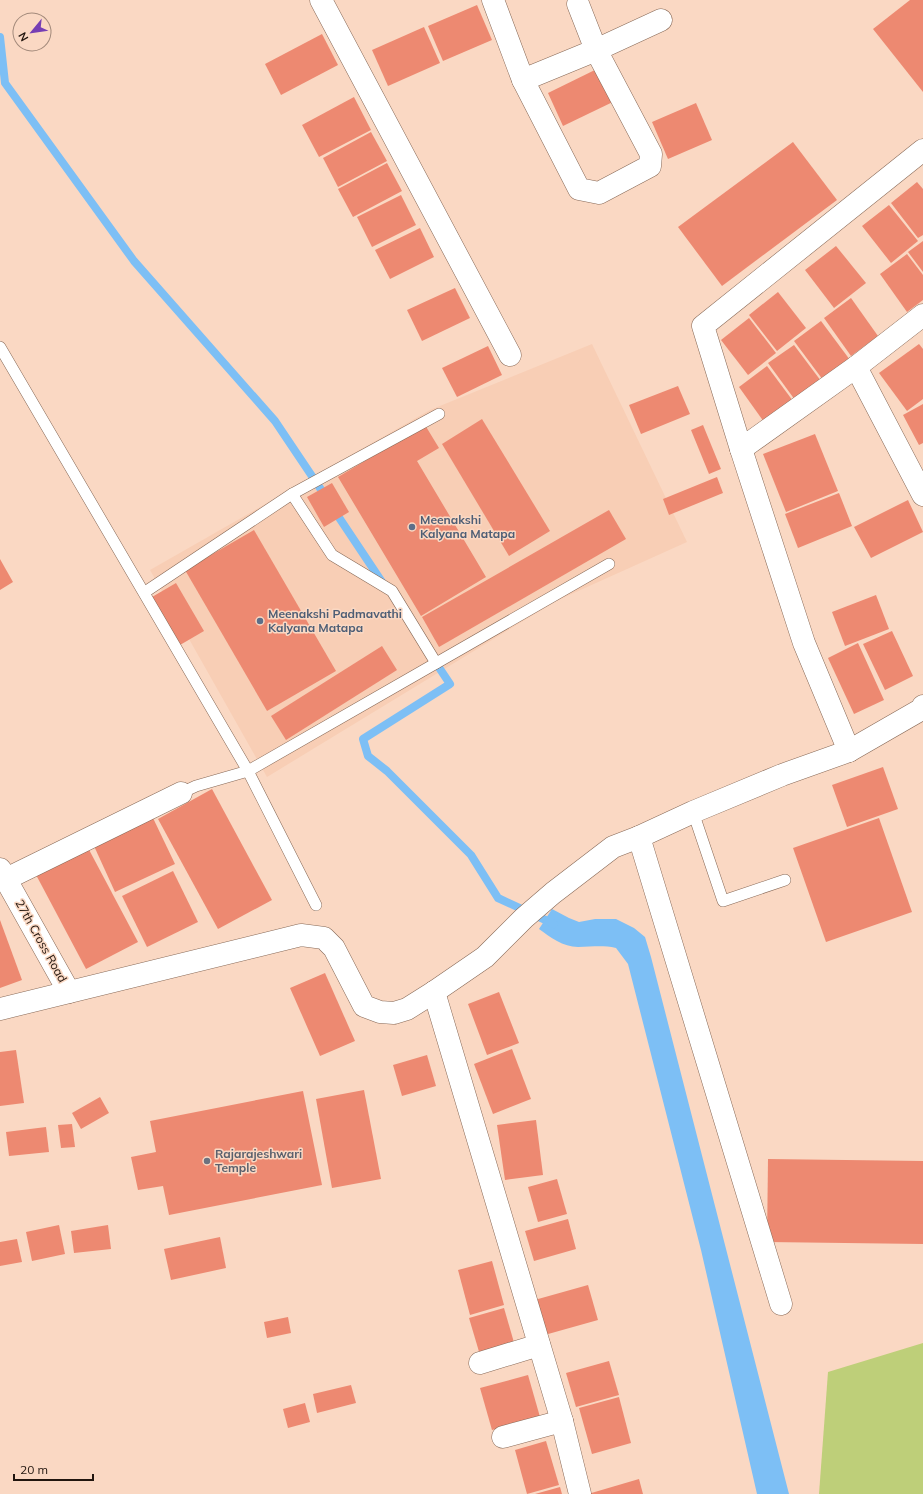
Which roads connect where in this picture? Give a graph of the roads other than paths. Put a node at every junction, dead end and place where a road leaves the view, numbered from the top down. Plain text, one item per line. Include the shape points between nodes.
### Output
1 (493, 0) edge
2 (326, 1) edge
3 (578, 4) dead end
4 (661, 20) dead end
5 (596, 50) junction
6 (523, 80) junction
7 (923, 150) edge
8 (923, 315) edge
9 (0, 347) edge
10 (510, 355) dead end
11 (856, 367) junction
12 (439, 414) dead end
13 (741, 449) junction
14 (292, 494) junction
15 (923, 495) edge
16 (609, 564) dead end
17 (145, 592) junction
18 (436, 663) junction
19 (923, 708) edge
20 (849, 751) junction
21 (248, 770) junction
22 (181, 793) joint
23 (693, 812) junction
24 (639, 837) junction
25 (3, 874) edge
26 (785, 880) dead end
27 (316, 905) dead end
28 (69, 992) junction
29 (434, 992) junction
30 (0, 1009) edge
31 (781, 1304) dead end
32 (539, 1345) junction
33 (480, 1363) dead end
34 (562, 1421) junction
35 (503, 1436) dead end
36 (580, 1494) edge

1 - 6 street
2 - 10 street
3 - 5 street
4 - 5 street
5 - 6 street
5 - 6 street via 651,154 650,166 599,193 578,189
7 - 13 street via 703,326
8 - 11 street
9 - 17 lane
11 - 13 street
11 - 15 street
12 - 14 lane
13 - 20 street via 804,643
14 - 17 lane
14 - 18 lane via 332,555 392,592
16 - 18 lane
17 - 21 lane
18 - 21 lane
19 - 20 street
20 - 23 street via 782,775
21 - 22 lane
21 - 27 lane
22 - 25 street
23 - 24 street
23 - 26 lane via 723,901
24 - 29 street via 613,847 530,912 485,957
24 - 31 street
25 - 28 street, 27th Cross Road
28 - 29 street via 301,935 324,938 334,948 364,1006 380,1012 394,1013 407,1009
28 - 30 street
29 - 32 street
32 - 33 street
32 - 34 street
34 - 35 street
34 - 36 street

